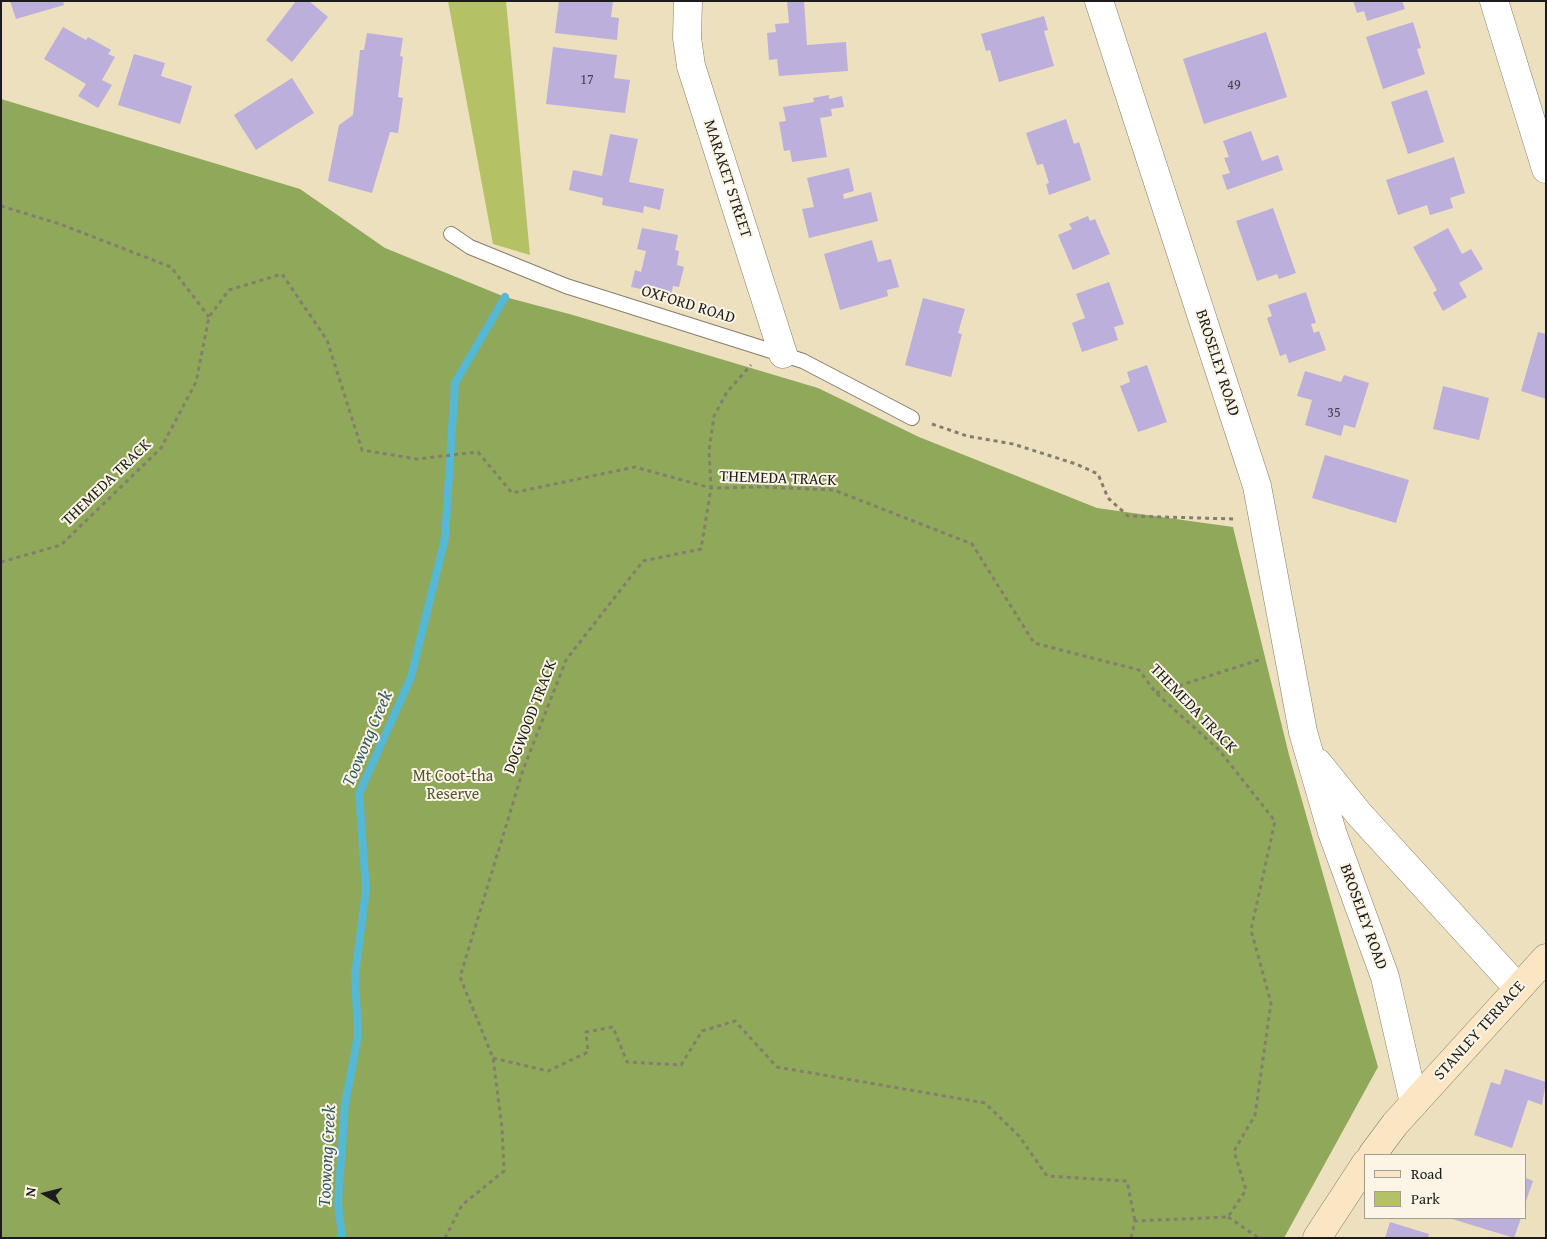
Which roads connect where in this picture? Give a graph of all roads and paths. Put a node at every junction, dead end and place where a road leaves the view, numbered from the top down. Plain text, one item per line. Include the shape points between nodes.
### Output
1 (688, 1) edge
2 (1099, 1) edge
3 (1494, 1) edge
4 (1546, 170) edge
5 (1, 206) edge
6 (450, 234) dead end
7 (209, 317) junction
8 (774, 351) junction
9 (912, 418) joint
10 (711, 488) junction
11 (1264, 521) junction
12 (1, 562) edge
13 (1287, 651) junction
14 (1156, 693) junction
15 (1303, 732) junction
16 (1546, 958) edge
17 (1518, 988) junction
18 (493, 1058) junction
19 (1414, 1104) junction
20 (1373, 1154) edge
21 (1364, 1166) edge
22 (1228, 1217) junction
23 (1135, 1221) junction
24 (445, 1238) edge
25 (1131, 1238) edge
26 (1259, 1238) edge
27 (1317, 1238) edge

1 - 8 street, MARAKET STREET via 691,66
2 - 11 street, BROSELEY ROAD via 1258,486
3 - 4 street
5 - 7 path via 60,224 171,267
6 - 8 lane, OXFORD ROAD via 470,247 566,286
7 - 10 path, THEMEDA TRACK via 229,290 282,274 327,340 362,450 417,459 478,452 512,493 635,467
7 - 12 path, THEMEDA TRACK via 196,382 161,448 61,545
8 - 9 lane, OXFORD ROAD via 813,366
8 - 10 path, DOGWOOD TRACK via 727,392 714,416 709,451
9 - 11 path via 967,436 1013,444 1091,470 1098,474 1108,498 1128,516
10 - 14 path, THEMEDA TRACK via 834,490 972,544 1034,643 1139,670
10 - 18 path, DOGWOOD TRACK via 701,549 643,561 566,660 523,770 460,977
11 - 13 street, BROSELEY ROAD
13 - 14 path
13 - 15 street, BROSELEY ROAD
14 - 22 path, THEMEDA TRACK via 1218,750 1275,821 1251,930 1271,1003 1255,1115 1234,1151 1246,1190
15 - 17 street, BROSELEY ROAD via 1314,757 1343,796
15 - 19 street, BROSELEY ROAD via 1332,832 1385,977
16 - 17 street, STANLEY TERRACE
17 - 19 street, STANLEY TERRACE
18 - 23 path via 548,1071 588,1052 586,1032 612,1027 627,1062 681,1065 702,1031 736,1021 777,1067 985,1102 1019,1136 1047,1176 1127,1181
18 - 24 path, DOGWOOD TRACK via 504,1170 462,1205
19 - 20 street, STANLEY TERRACE
21 - 27 street
22 - 23 path
22 - 26 path
23 - 25 path

